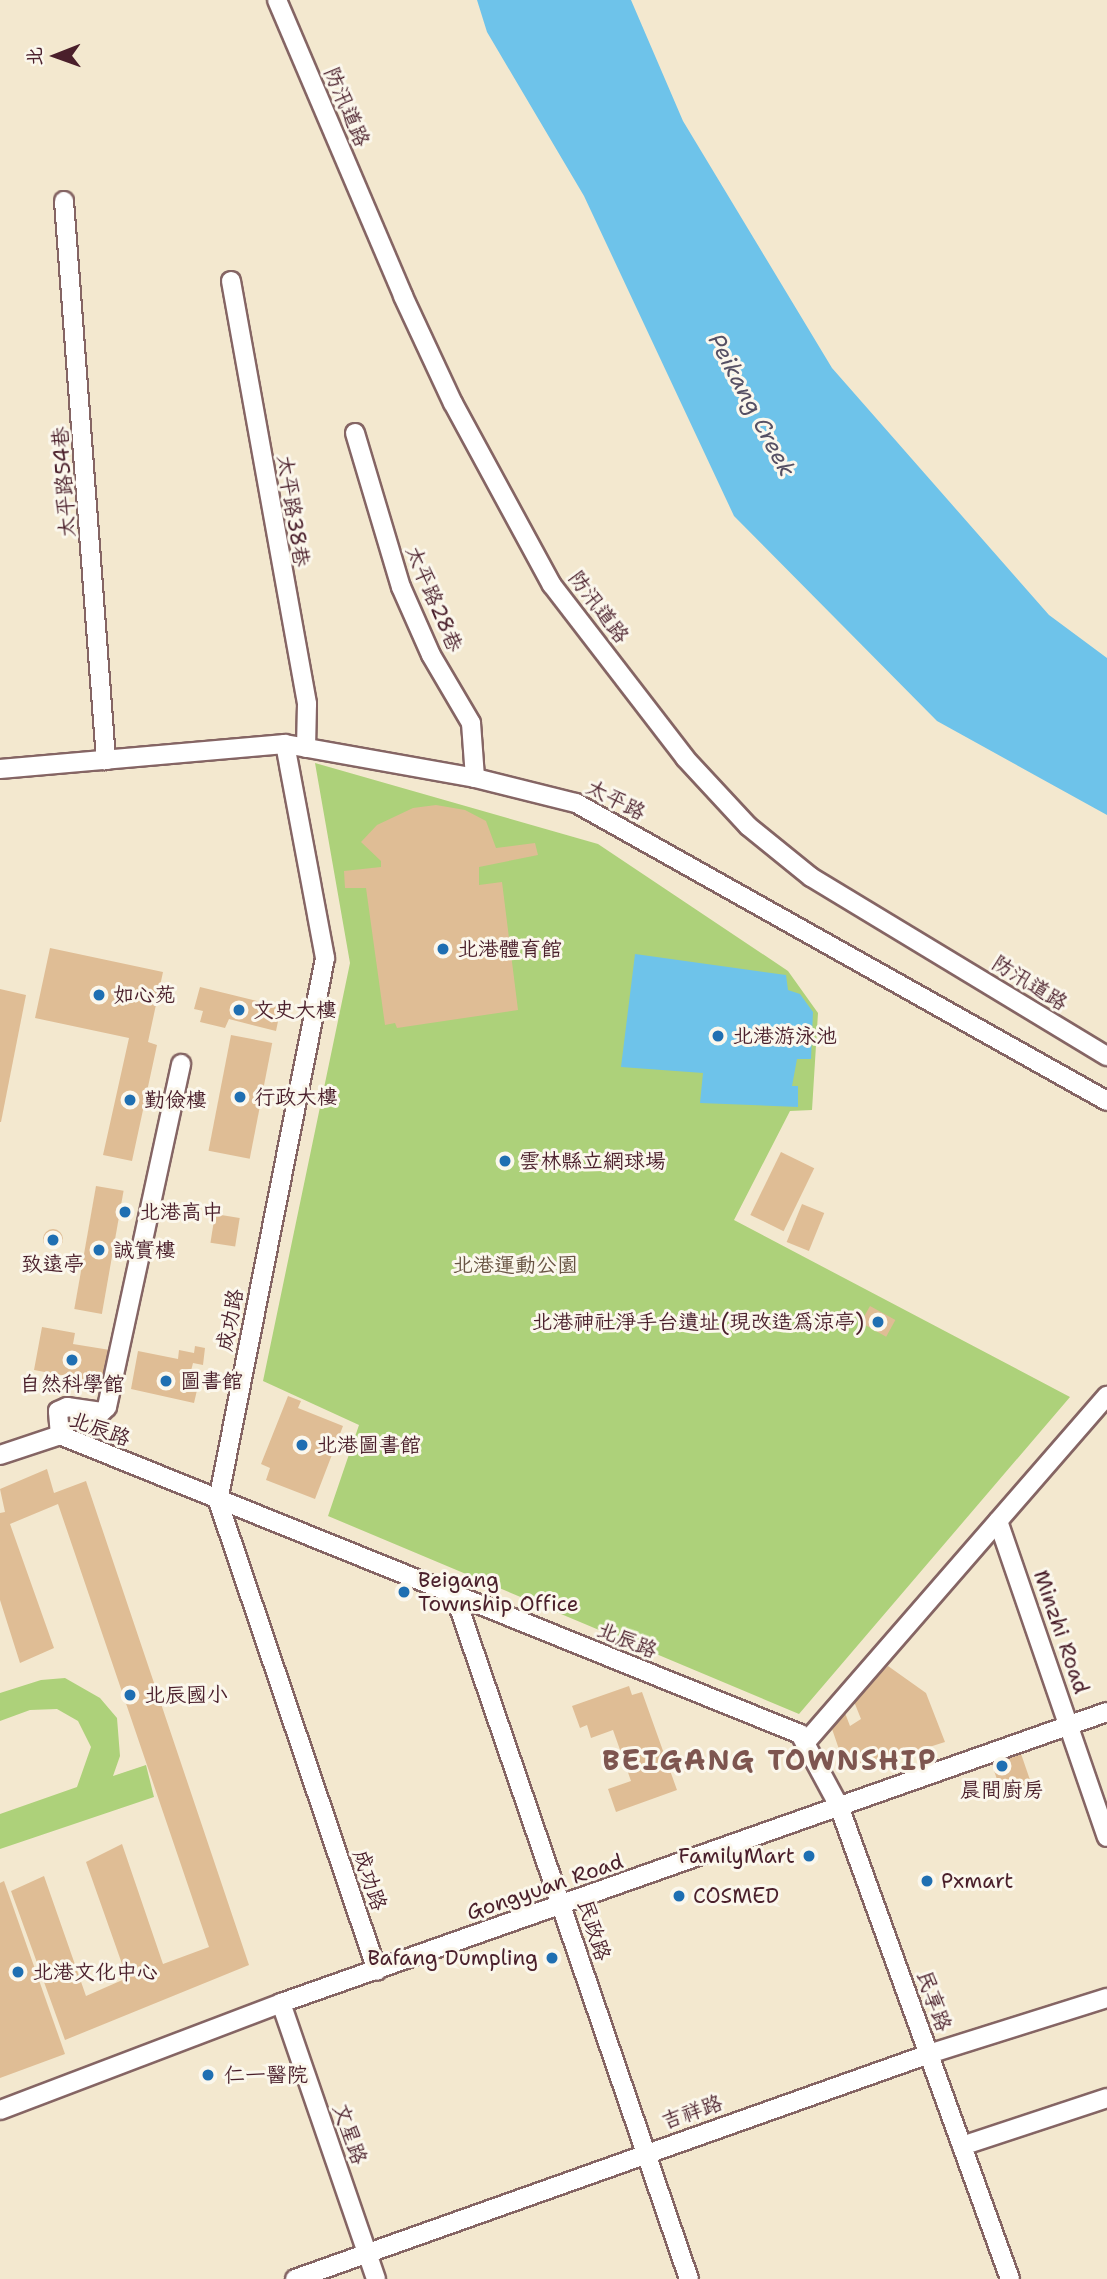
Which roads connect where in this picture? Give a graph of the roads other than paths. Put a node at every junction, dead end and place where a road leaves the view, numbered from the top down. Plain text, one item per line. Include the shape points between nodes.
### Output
1 (277, 0) edge
2 (64, 201) dead end
3 (231, 281) dead end
4 (355, 433) dead end
5 (285, 744) junction
6 (306, 748) junction
7 (106, 760) junction
8 (0, 769) edge
9 (475, 778) junction
10 (1107, 1056) edge
11 (181, 1065) dead end
12 (1107, 1101) edge
13 (1107, 1396) edge
14 (60, 1435) junction
15 (0, 1455) edge
16 (218, 1501) junction
17 (998, 1521) junction
18 (455, 1596) junction
19 (1107, 1712) edge
20 (1069, 1724) junction
21 (805, 1743) junction
22 (839, 1806) junction
23 (1107, 1837) edge
24 (562, 1905) junction
25 (377, 1971) junction
26 (1107, 1998) edge
27 (281, 2003) junction
28 (929, 2054) junction
29 (1107, 2098) edge
30 (0, 2110) edge
31 (962, 2146) junction
32 (643, 2154) junction
33 (366, 2252) junction
34 (295, 2279) edge
35 (376, 2279) edge
36 (689, 2279) edge
37 (1010, 2279) edge

1 - 10 street, 防汛道路 via 402,296 453,403 552,585 685,758 748,826 811,877
2 - 7 street, 太平路54巷
3 - 6 street, 太平路38巷 via 307,704
4 - 9 street, 太平路28巷 via 401,587 431,655 471,723
5 - 6 street, 太平路
5 - 7 street, 太平路
5 - 16 street, 成功路 via 325,958
6 - 9 street, 太平路
7 - 8 street, 太平路
9 - 12 street, 太平路 via 576,803
11 - 14 street via 107,1407 102,1412 67,1407 58,1411
13 - 17 street
14 - 15 street, 北辰路
14 - 16 street, 北辰路
16 - 18 street, 北辰路
16 - 25 street, 成功路
17 - 20 street, Minzhi Road
17 - 21 street
18 - 21 street, 北辰路 via 800,1734
18 - 24 street, 民政路
19 - 20 street, Gongyuan Road
20 - 22 street, Gongyuan Road
20 - 23 street, Minzhi Road
21 - 22 street, 民享路
22 - 24 street, Gongyuan Road
22 - 28 street, 民享路
24 - 25 street, Gongyuan Road
24 - 32 street, 民政路
25 - 27 street, Gongyuan Road
26 - 28 street, 吉祥路
27 - 30 street, Gongyuan Road
27 - 33 street, 文星路
28 - 31 street, 民享路
28 - 32 street, 吉祥路
29 - 31 street
31 - 37 street, 民享路
32 - 33 street, 吉祥路
32 - 36 street, 民政路
33 - 34 street, 吉祥路
33 - 35 street, 文星路

